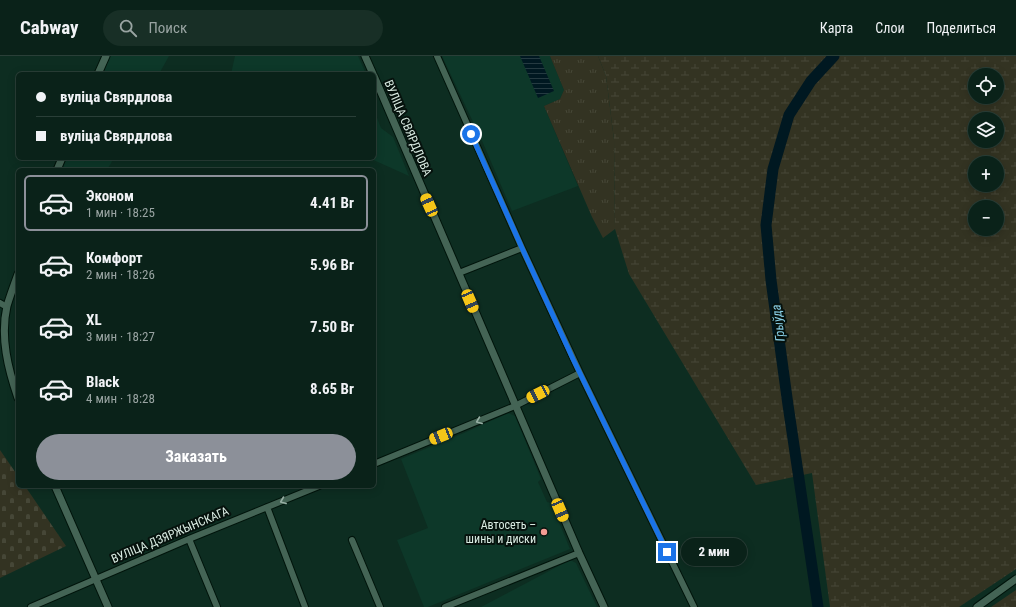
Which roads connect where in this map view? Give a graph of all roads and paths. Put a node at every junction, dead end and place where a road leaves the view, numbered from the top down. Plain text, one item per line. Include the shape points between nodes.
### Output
1 (106, 56) edge
2 (365, 56) edge
3 (437, 56) edge
4 (99, 72) edge
5 (372, 72) edge
6 (376, 82) edge
7 (522, 248) junction
8 (459, 273) junction
9 (16, 280) edge
10 (0, 303) edge
11 (7, 308) junction
12 (580, 373) junction
13 (16, 391) edge
14 (515, 406) junction
15 (376, 463) edge
16 (56, 488) edge
17 (315, 488) edge
18 (268, 507) junction
19 (189, 539) junction
20 (352, 540) dead end
21 (579, 553) junction
22 (95, 579) junction
23 (1016, 579) edge
24 (31, 607) edge
25 (108, 607) edge
26 (217, 607) edge
27 (305, 607) edge
28 (380, 607) edge
29 (445, 607) edge
30 (604, 607) edge
31 (694, 607) edge
32 (977, 607) edge

1 - 4 street
2 - 5 street, ВУЛІЦА СВЯРДЛОВА
3 - 7 street
6 - 8 street, ВУЛІЦА СВЯРДЛОВА
7 - 8 street
7 - 12 street
8 - 14 street, ВУЛІЦА СВЯРДЛОВА
9 - 11 street
10 - 11 street
11 - 13 street via 4,334 6,358
12 - 14 street
12 - 31 street
14 -> 15 street
14 - 21 street, ВУЛІЦА СВЯРДЛОВА
16 - 22 street
17 -> 18 street, ВУЛІЦА ДЗЯРЖЫНСКАГА
18 - 19 street, ВУЛІЦА ДЗЯРЖЫНСКАГА
18 - 27 street
19 - 22 street, ВУЛІЦА ДЗЯРЖЫНСКАГА
19 - 26 street
20 - 28 street
21 - 29 street
21 - 30 street, ВУЛІЦА СВЯРДЛОВА
22 - 24 street, ВУЛІЦА ДЗЯРЖЫНСКАГА
22 - 25 street
23 - 32 street

